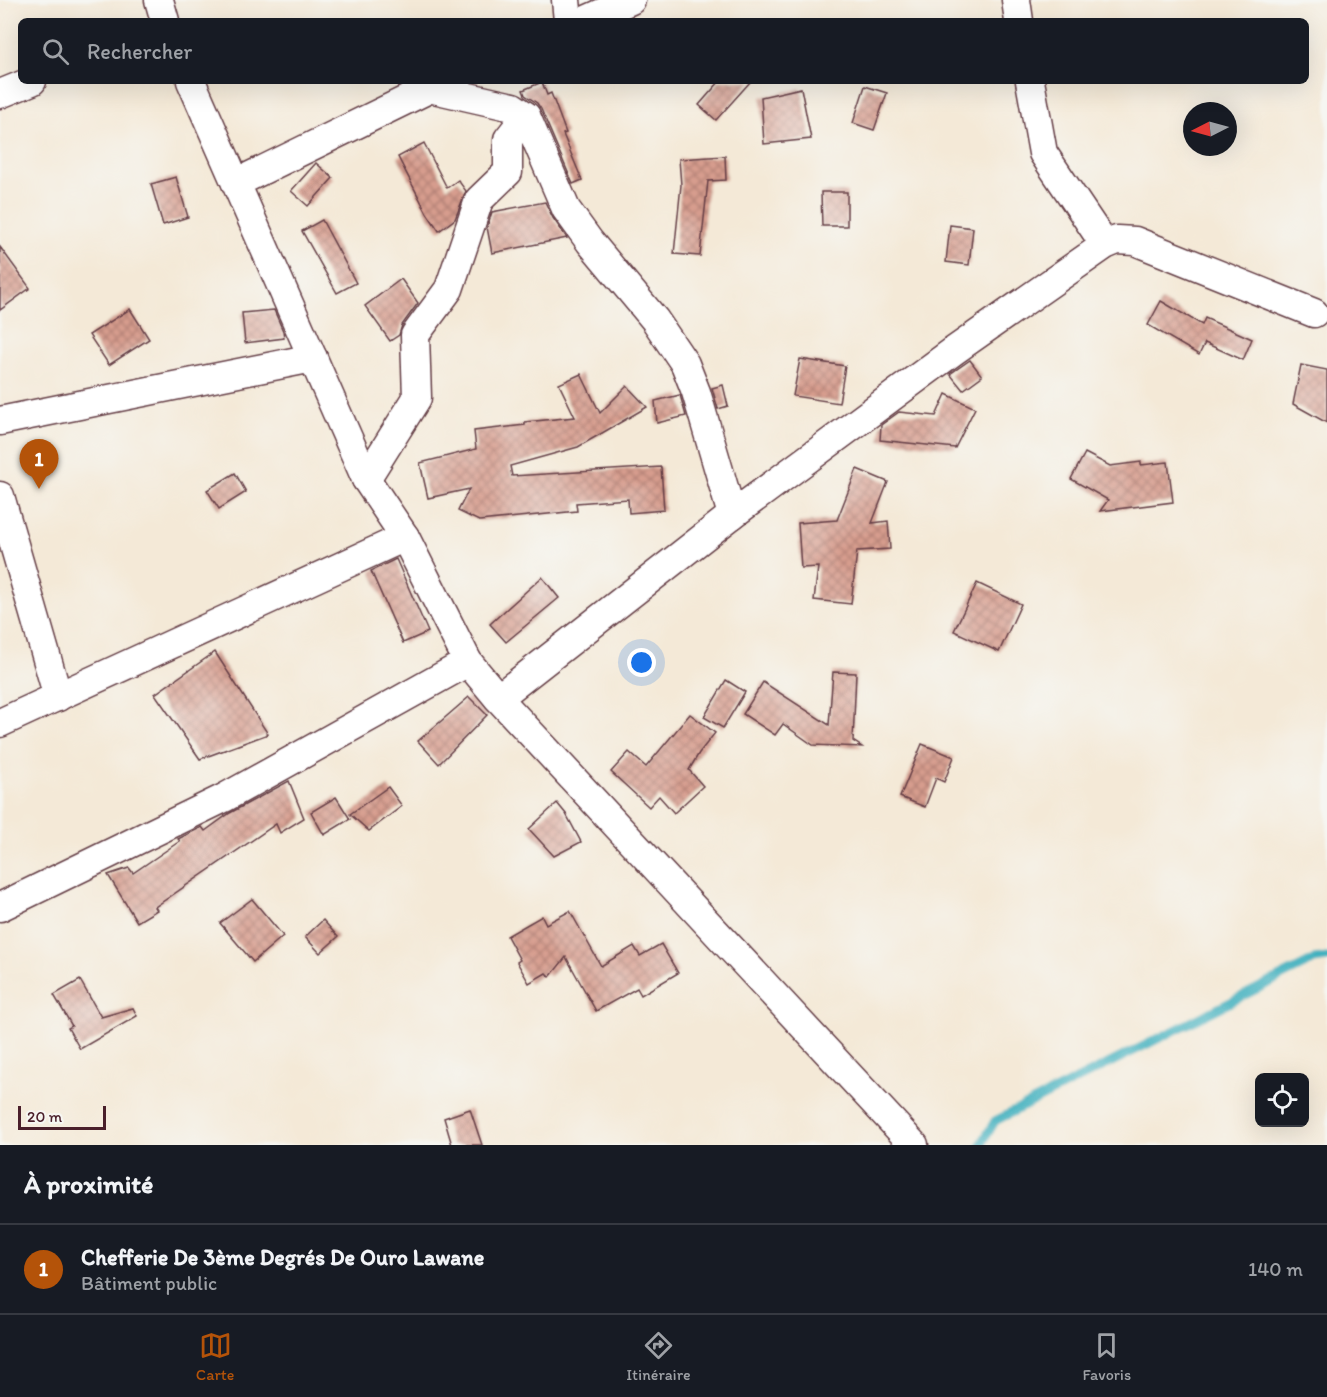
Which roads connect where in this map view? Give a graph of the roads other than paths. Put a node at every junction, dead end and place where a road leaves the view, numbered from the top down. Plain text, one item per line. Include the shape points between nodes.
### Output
1 (159, 0) edge
2 (566, 0) edge
3 (631, 0) edge
4 (1017, 0) edge
5 (164, 18) edge
6 (568, 18) edge
7 (591, 18) edge
8 (1019, 18) edge
9 (25, 84) edge
10 (192, 84) edge
11 (437, 84) edge
12 (1031, 84) edge
13 (0, 94) edge
14 (526, 116) junction
15 (236, 183) junction
16 (1105, 245) junction
17 (1314, 313) dead end
18 (313, 358) junction
19 (0, 421) edge
20 (366, 479) junction
21 (0, 496) edge
22 (732, 515) junction
23 (405, 537) junction
24 (468, 662) junction
25 (58, 697) junction
26 (498, 698) junction
27 (0, 723) edge
28 (0, 907) edge
29 (914, 1145) edge

1 - 5 street
2 - 6 street
3 - 7 street
4 - 8 street
9 - 13 street
10 - 15 street
11 - 14 street via 513,107
11 - 15 street
12 - 16 street via 1043,153
14 - 20 street via 508,139 508,172 479,200 449,289 415,336 417,398
14 - 22 street via 566,209 685,364
15 - 18 street
16 - 17 street via 1117,240 1135,242
16 - 22 street
18 - 19 street
18 - 20 street
20 - 23 street
21 - 25 street
22 - 26 street
23 - 24 street
23 - 25 street
24 - 26 street
24 - 28 street via 224,798
25 - 27 street
26 - 29 street

